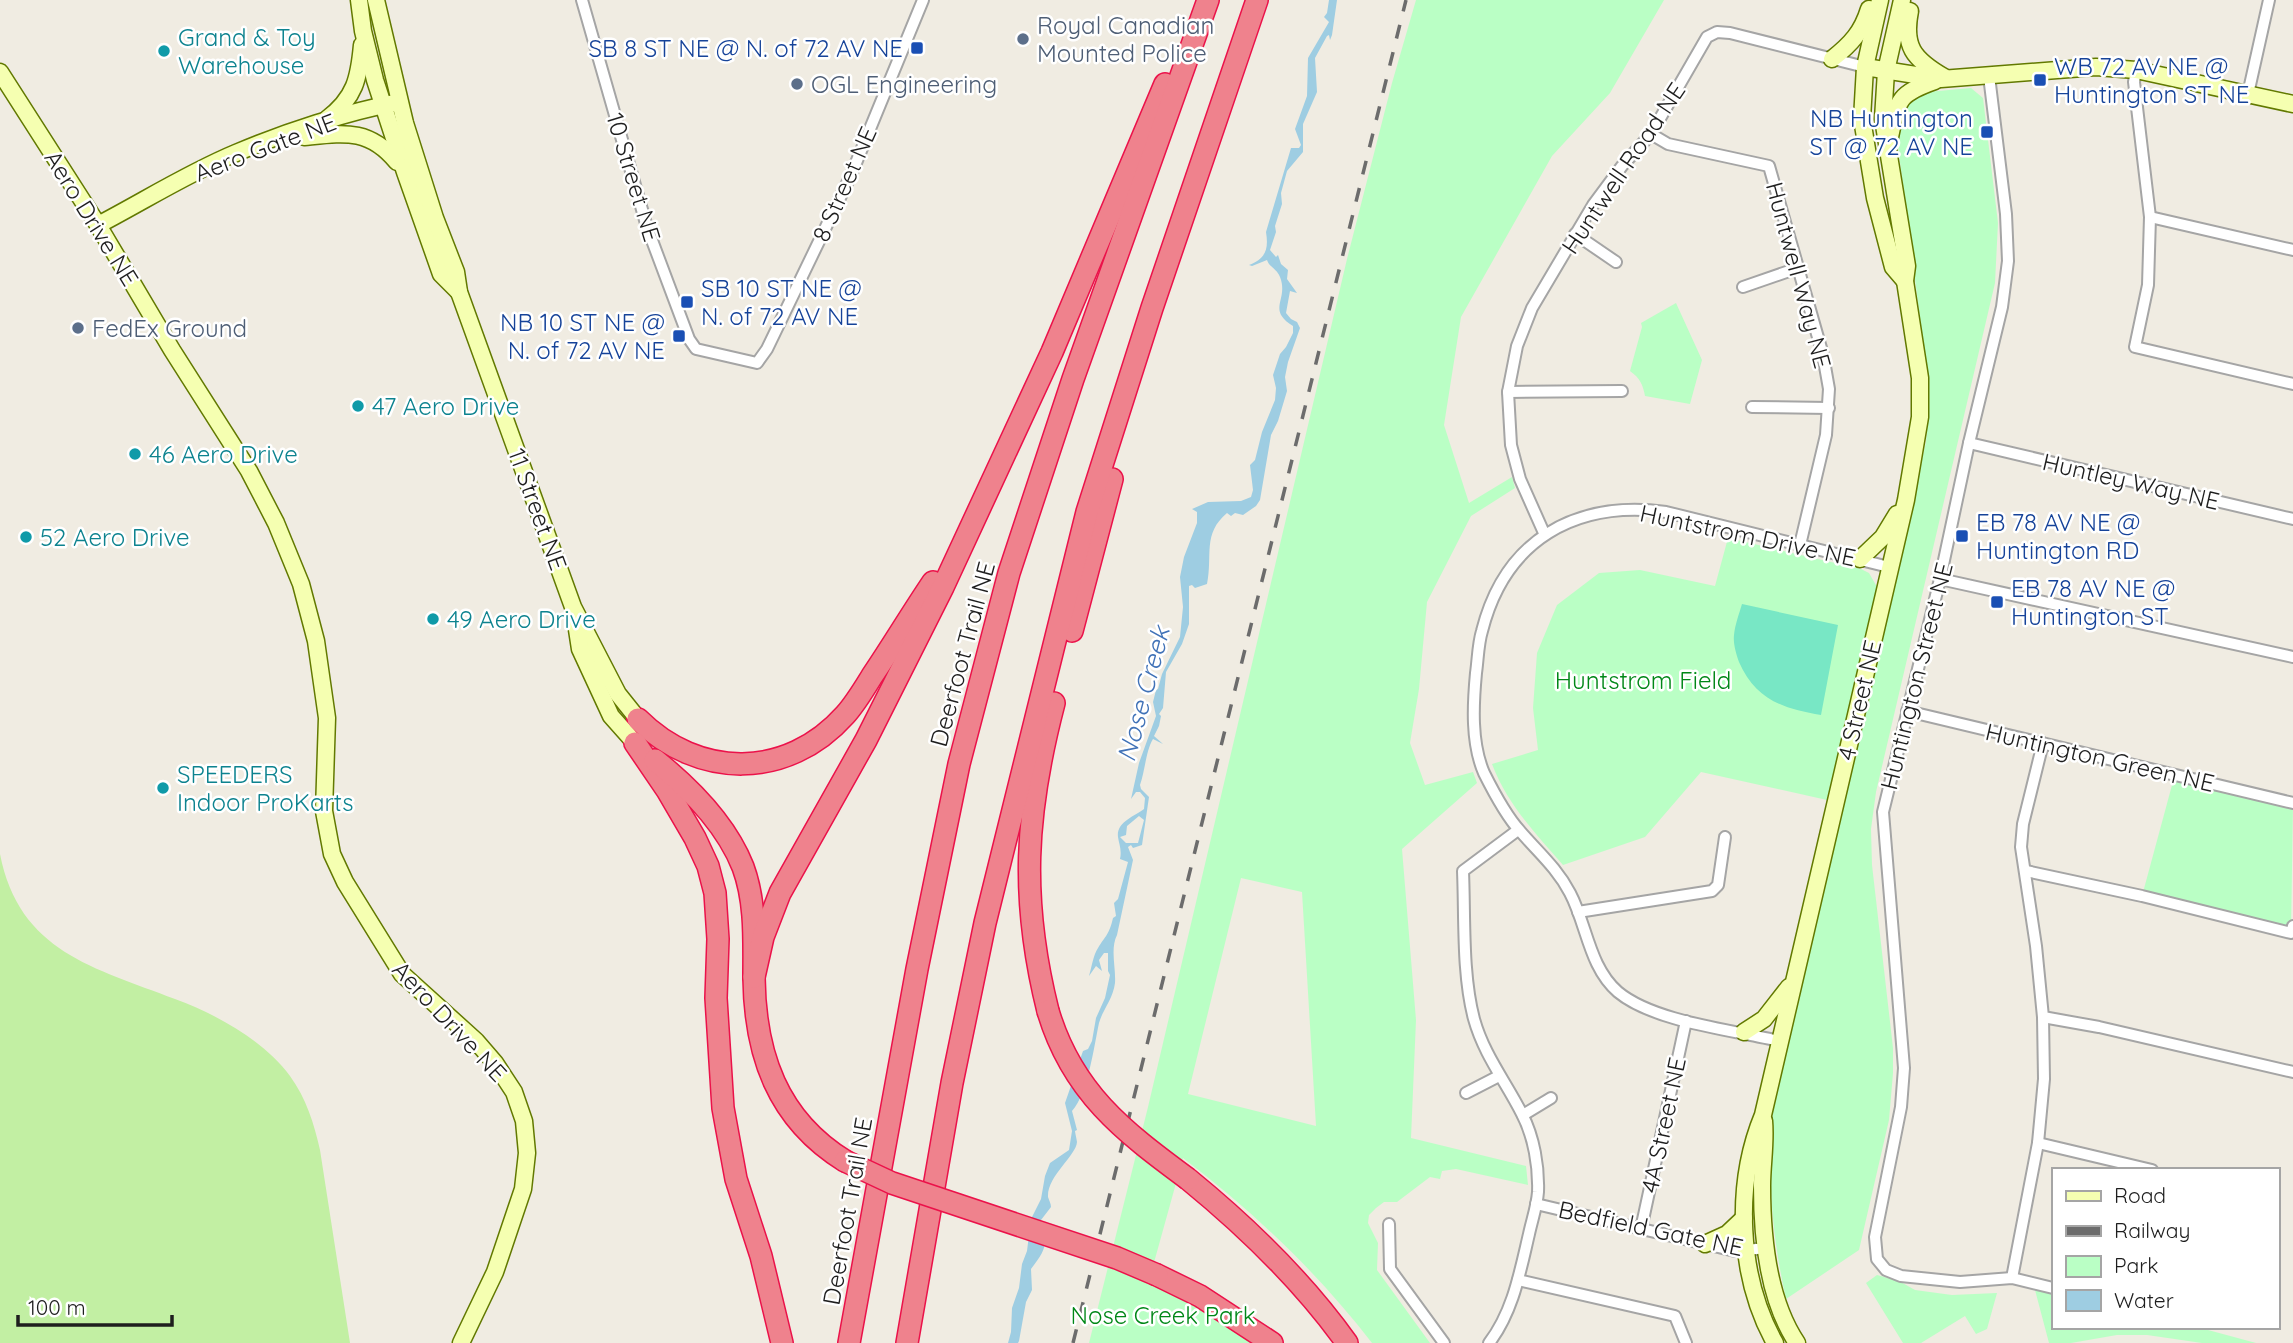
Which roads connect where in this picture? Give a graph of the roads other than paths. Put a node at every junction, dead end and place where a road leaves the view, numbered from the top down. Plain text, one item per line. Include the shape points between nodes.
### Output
1 (359, 0) edge
2 (376, 0) edge
3 (582, 0) edge
4 (923, 0) edge
5 (1257, 0) edge
6 (1871, 0) edge
7 (1880, 0) edge
8 (1890, 0) edge
9 (1902, 0) edge
10 (1912, 0) edge
11 (2269, 0) edge
12 (1208, 1) edge
13 (363, 31) junction
14 (1832, 59) junction
15 (1865, 67) junction
16 (1886, 71) junction
17 (2136, 71) junction
18 (0, 72) edge
19 (1989, 76) junction
20 (1943, 78) junction
21 (2248, 94) junction
22 (399, 102) junction
23 (2293, 104) edge
24 (382, 105) junction
25 (319, 124) junction
26 (1651, 134) junction
27 (267, 142) junction
28 (1888, 147) junction
29 (405, 172) junction
30 (2150, 217) junction
31 (98, 225) junction
32 (1575, 234) junction
33 (2293, 250) edge
34 (1616, 262) dead end
35 (1798, 268) junction
36 (1905, 281) junction
37 (1743, 287) dead end
38 (459, 292) junction
39 (1152, 308) junction
40 (757, 363) joint
41 (2293, 384) edge
42 (1622, 391) dead end
43 (1508, 392) junction
44 (1752, 407) dead end
45 (1829, 408) junction
46 (1969, 443) junction
47 (990, 487) junction
48 (1906, 500) junction
49 (2293, 519) edge
50 (1544, 533) junction
51 (1800, 545) junction
52 (1860, 559) junction
53 (1889, 567) junction
54 (1940, 579) junction
55 (573, 607) junction
56 (2293, 657) edge
57 (1907, 711) junction
58 (638, 719) joint
59 (635, 743) junction
60 (2043, 743) junction
61 (2293, 803) edge
62 (1518, 830) junction
63 (1725, 837) dead end
64 (2026, 871) junction
65 (1578, 912) junction
66 (2293, 926) edge
67 (754, 977) junction
68 (1795, 979) junction
69 (2043, 1017) junction
70 (1686, 1021) junction
71 (1744, 1032) junction
72 (1779, 1041) junction
73 (2293, 1072) edge
74 (1499, 1076) junction
75 (1466, 1093) dead end
76 (1551, 1098) dead end
77 (1523, 1115) junction
78 (1763, 1115) junction
79 (2038, 1143) junction
80 (2144, 1168) edge
81 (1536, 1204) junction
82 (1744, 1218) junction
83 (1390, 1224) dead end
84 (1641, 1229) junction
85 (1705, 1244) junction
86 (1767, 1248) junction
87 (1747, 1251) junction
88 (2012, 1278) junction
89 (1518, 1280) junction
90 (2052, 1287) edge
91 (461, 1343) edge
92 (782, 1343) edge
93 (849, 1343) edge
94 (907, 1343) edge
95 (1272, 1343) edge
96 (1347, 1343) edge
97 (1444, 1343) edge
98 (1489, 1343) edge
99 (1686, 1343) edge
100 (1775, 1343) edge
101 (1797, 1343) edge

1 - 13 street, 11 Street NE
2 - 22 street, 11 Street NE
3 - 40 street, 10 Street NE via 647,227 690,339 696,349
4 - 40 street, 8 Street NE via 851,175
5 - 39 highway
6 - 14 street via 1864,26
7 - 15 street, 4 Street NE
8 - 16 street via 1880,43
9 - 16 street, 4 Street NE
10 - 20 street via 1906,31 1912,51
11 - 21 street
12 - 47 highway via 1185,38
12 - 93 highway, Deerfoot Trail NE via 1009,573 959,764
13 - 24 street, 11 Street NE
13 - 25 street via 353,91 342,107
14 - 15 street, Huntwell Road NE
14 - 26 street, Huntwell Road NE via 1717,32 1707,37
15 - 16 street
15 - 36 street, 4 Street NE via 1862,119 1875,198 1893,268
16 - 20 street
16 - 28 street, 4 Street NE via 1883,119
17 - 19 street via 2096,67
17 - 21 street
17 - 30 street
18 - 31 street, Aero Drive NE
19 - 20 street
19 - 46 street, Huntington Street NE via 2008,261 2002,307
20 - 28 street via 1904,94
21 - 23 street
22 - 24 street, Aero Gate NE
22 - 38 street, 11 Street NE
24 - 25 street, Aero Gate NE
24 - 29 street, 11 Street NE
25 - 27 street, Aero Gate NE
26 - 32 street, Huntwell Road NE via 1622,166
26 - 35 street, Huntwell Way NE via 1668,144 1769,166
27 - 29 street via 341,134 369,137
27 - 31 street, Aero Gate NE via 199,170
28 - 36 street, 4 Street NE via 1907,266
29 - 38 street, 11 Street NE via 441,274
30 - 33 street
30 - 41 street via 2148,285 2135,346
31 - 91 street, Aero Drive NE via 248,471 301,584 324,681 327,832 345,882 402,974 495,1063 514,1092 524,1121 523,1189 495,1272
32 - 34 street
32 - 43 street, Huntwell Road NE via 1532,308 1517,346
35 - 37 street
35 - 45 street, Huntwell Way NE via 1823,355
36 - 48 street, 4 Street NE via 1920,379 1920,417
38 - 55 street, 11 Street NE
39 - 94 highway via 1087,512 988,910 952,1083
39 - 96 highway, bridge via 1147,354 1050,717 1034,798 1029,854 1034,950 1062,1052 1090,1096 1134,1139 1238,1220 1313,1296
42 - 43 street
43 - 50 street, Huntwell Road NE via 1511,445 1520,479
44 - 45 street
45 - 51 street, Huntwell Way NE
46 - 49 street, Huntley Way NE
46 - 54 street, Huntington Street NE
47 - 58 highway via 861,692 817,740 775,760 716,763 681,752
47 - 67 highway via 871,730 780,893
48 - 52 street via 1883,537
48 - 53 street, 4 Street NE
50 - 51 street, Huntstrom Drive NE via 1582,517 1640,509
50 - 62 street, Huntstrom Drive NE via 1526,550 1492,600 1481,632 1475,684 1479,756
51 - 52 street, Huntstrom Drive NE
52 - 53 street, Huntstrom Drive NE
53 - 68 street, 4 Street NE
54 - 56 street
54 - 57 street, Huntington Street NE
55 - 58 street, 11 Street NE via 618,694
55 - 59 street, 11 Street NE via 580,649 611,716
57 - 60 street, Huntington Green NE
57 - 88 street, Huntington Street NE via 1883,812 1904,1068 1901,1107 1875,1237 1877,1259 1886,1270 1901,1276 1960,1282
59 - 67 highway via 674,775 723,829 743,867 752,905
59 - 92 highway via 695,838 715,893 723,1108 736,1179
60 - 61 street, Huntington Green NE
60 - 64 street via 2023,824
62 - 65 street, Huntstrom Drive NE via 1550,861
62 - 74 street via 1463,871 1474,1017
63 - 65 street via 1718,885 1712,891
64 - 66 street via 2291,933
64 - 69 street
65 - 70 street, Huntstrom Drive NE via 1602,976 1619,993
67 - 95 highway, bridge via 755,1010 771,1076 803,1125 845,1161 892,1183 1157,1275 1210,1302
68 - 71 street via 1764,1019
68 - 72 street, 4 Street NE
69 - 73 street
69 - 79 street
70 - 71 street, Huntstrom Drive NE
70 - 84 street, 4A Street NE
71 - 72 street, Huntstrom Drive NE
72 - 78 street, 4 Street NE
74 - 75 street
74 - 77 street
76 - 77 street
77 - 81 street via 1536,1163
78 - 82 street, 4 Street NE via 1748,1167
78 - 86 street, 4 Street NE
79 - 80 street
79 - 88 street
81 - 84 street, Bedfield Gate NE
81 - 89 street
82 - 85 street via 1733,1230
82 - 87 street, 4 Street NE
83 - 97 street via 1390,1269
84 - 85 street, Bedfield Gate NE
85 - 87 street, Bedfield Gate NE
86 - 87 street, Bedfield Gate NE
86 - 101 street, 4 Street NE via 1782,1313
87 - 100 street, 4 Street NE via 1750,1276
88 - 90 street
89 - 98 street via 1510,1306
89 - 99 street via 1675,1316

